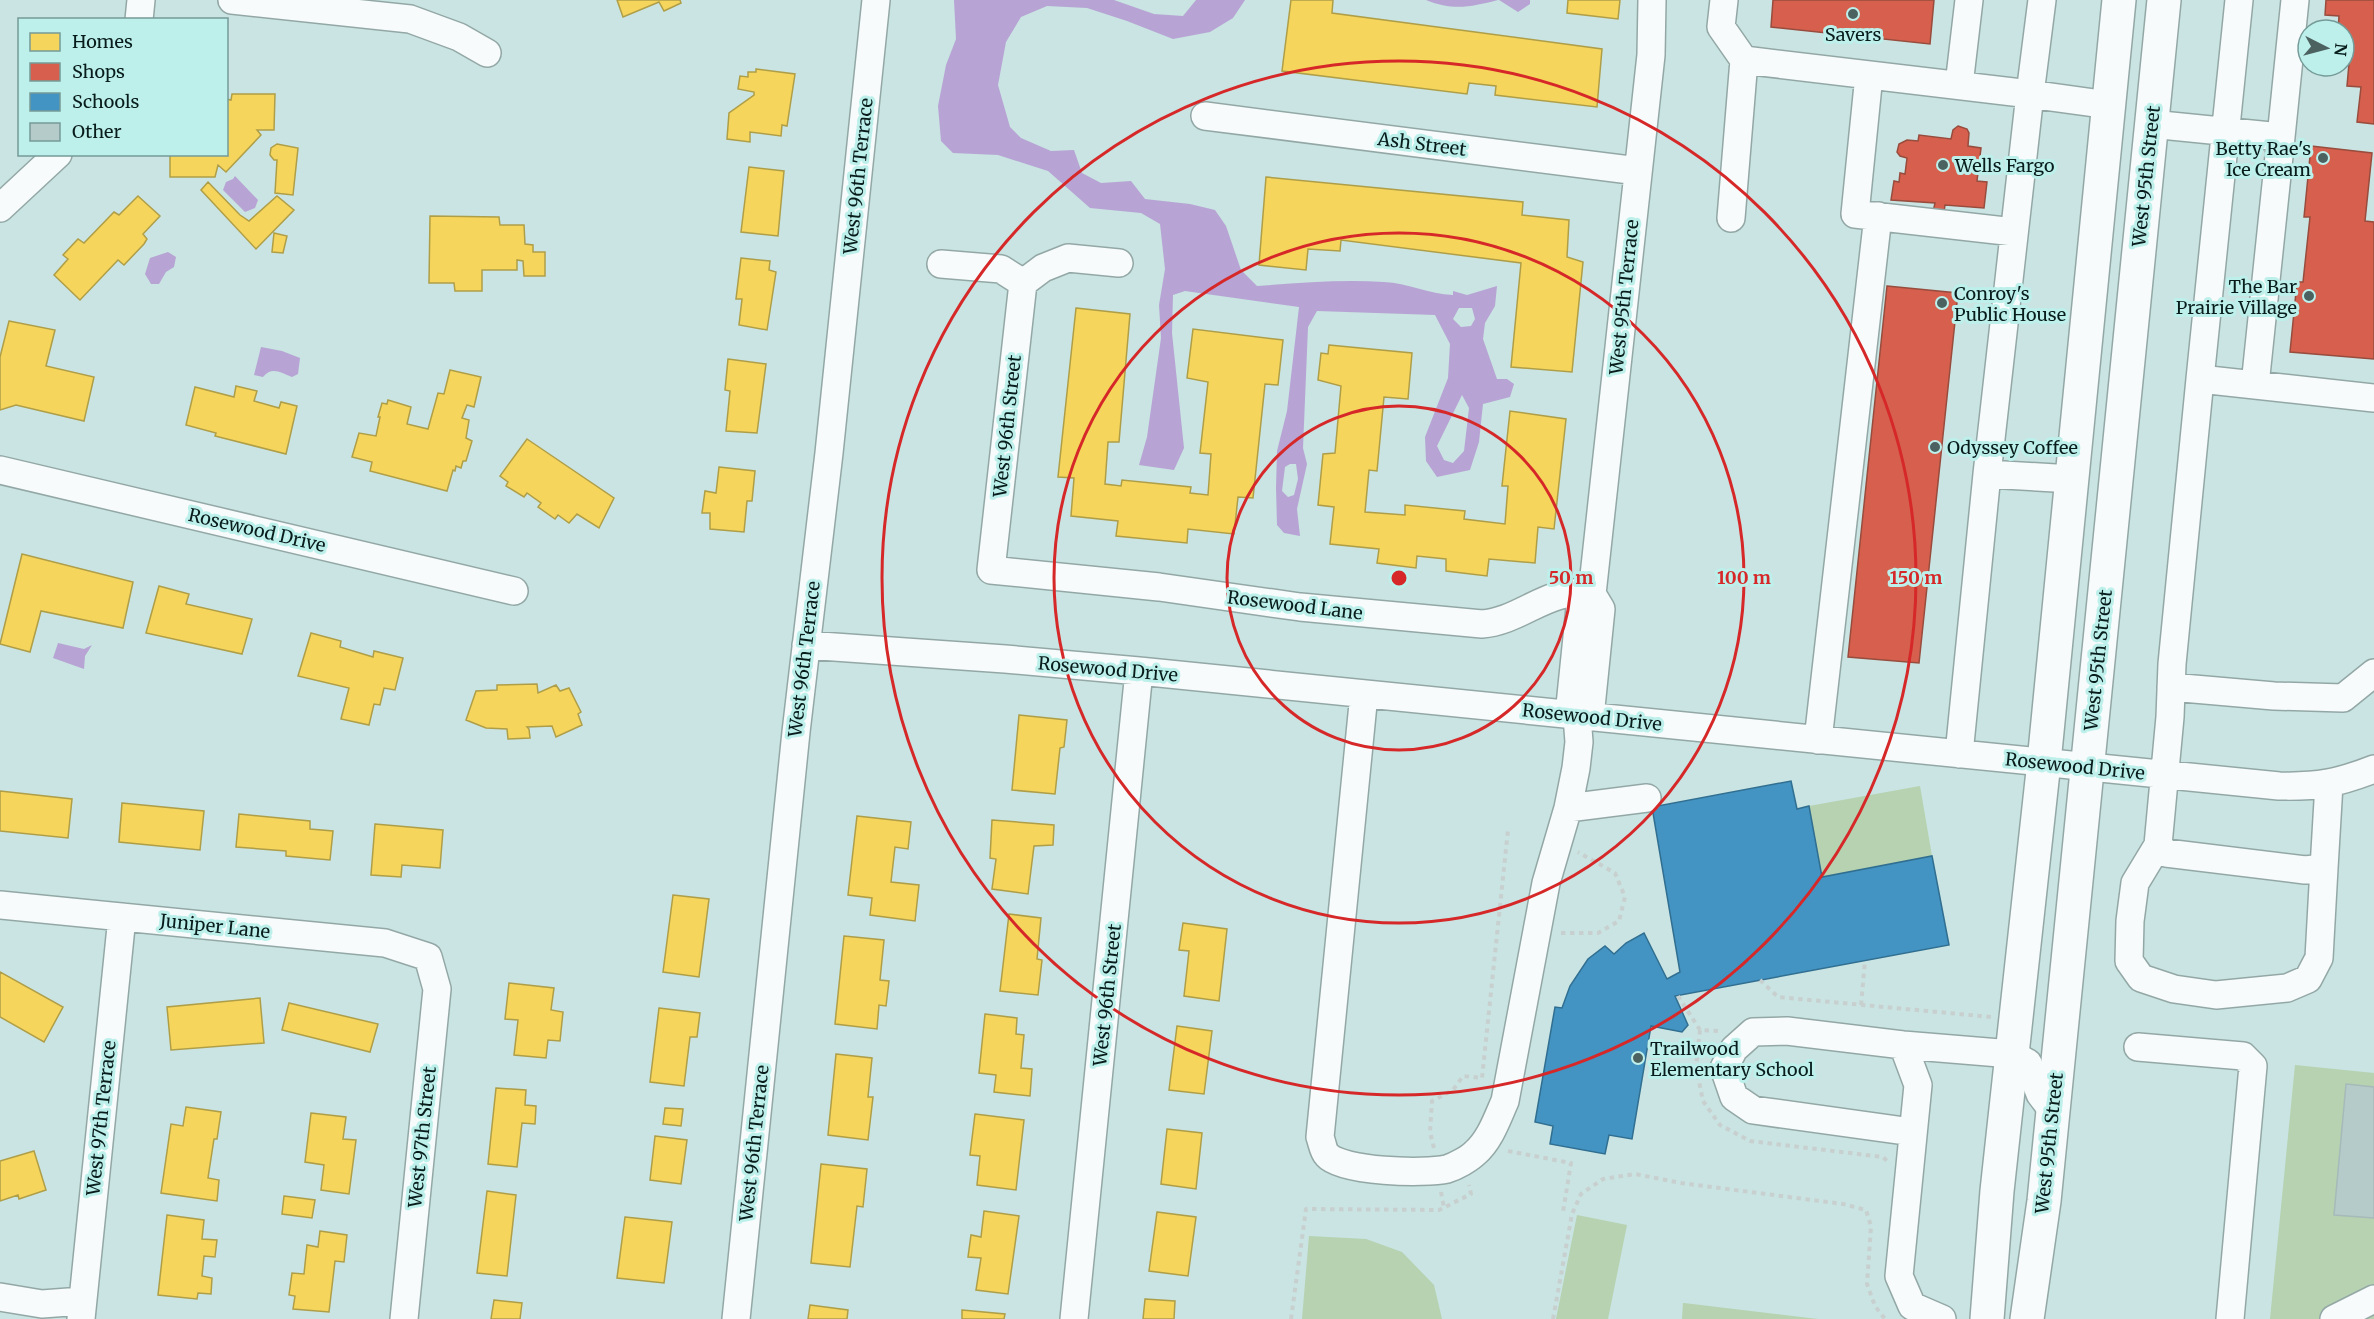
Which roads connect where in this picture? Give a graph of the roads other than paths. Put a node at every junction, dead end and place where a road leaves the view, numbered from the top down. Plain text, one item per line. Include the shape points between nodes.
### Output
1 (141, 0) edge
2 (232, 0) edge
3 (876, 0) edge
4 (1652, 0) edge
5 (1724, 0) edge
6 (1970, 0) edge
7 (2042, 0) edge
8 (2119, 0) edge
9 (2164, 0) edge
10 (2239, 0) edge
11 (2295, 0) edge
12 (139, 18) edge
13 (487, 53) dead end
14 (1744, 60) junction
15 (1869, 75) junction
16 (1959, 85) junction
17 (2030, 94) junction
18 (2109, 105) junction
19 (1205, 116) dead end
20 (2151, 124) junction
21 (2226, 131) junction
22 (2281, 137) junction
23 (56, 156) edge
24 (1638, 171) junction
25 (0, 208) edge
26 (1878, 216) junction
27 (1731, 218) dead end
28 (2014, 232) junction
29 (1119, 263) dead end
30 (941, 264) dead end
31 (1023, 283) junction
32 (2200, 379) junction
33 (2255, 385) junction
34 (2374, 398) edge
35 (0, 470) edge
36 (1988, 474) junction
37 (2072, 479) junction
38 (991, 570) joint
39 (514, 591) dead end
40 (1592, 594) junction
41 (806, 645) junction
42 (1139, 671) junction
43 (2374, 673) edge
44 (2171, 687) junction
45 (1364, 694) junction
46 (1579, 716) junction
47 (1818, 740) junction
48 (1959, 754) junction
49 (2044, 762) junction
50 (2087, 767) junction
51 (2374, 769) edge
52 (2166, 775) junction
53 (2329, 783) junction
54 (1647, 798) dead end
55 (1568, 808) junction
56 (2162, 849) junction
57 (2315, 869) junction
58 (0, 905) edge
59 (122, 917) junction
60 (428, 957) joint
61 (1903, 1044) junction
62 (2138, 1047) dead end
63 (2012, 1054) junction
64 (2053, 1111) junction
65 (1912, 1132) junction
66 (0, 1297) edge
67 (2374, 1299) edge
68 (81, 1310) edge
69 (404, 1319) edge
70 (736, 1319) edge
71 (1074, 1319) edge
72 (1942, 1319) edge
73 (1987, 1319) edge
74 (2026, 1319) edge
75 (2230, 1319) edge
76 (2334, 1319) edge

1 - 12 street
2 - 13 street via 410,19 459,37
3 - 41 street, West 96th Terrace
4 - 24 street, West 95th Terrace via 1651,55
5 - 14 street via 1721,27
6 - 16 street
7 - 17 street
8 - 18 main road
9 - 20 main road, West 95th Street
10 - 21 street
11 - 22 street
14 - 15 street
14 - 27 street
15 - 16 street
15 - 26 street via 1855,214
16 - 17 street
17 - 18 street
17 - 28 street
18 - 37 main road
19 - 24 street, Ash Street
20 - 21 street
20 - 50 main road, West 95th Street
21 - 22 street
21 - 32 street
22 - 33 street
23 - 25 street
24 - 40 street, West 95th Terrace
26 - 28 street
26 - 47 street
28 - 36 street
29 - 31 street via 1068,258 1043,268
30 - 31 street via 1001,269
31 - 38 street, West 96th Street
32 - 33 street
32 - 44 street
33 - 34 street
35 - 39 street, Rosewood Drive
36 - 37 street
36 - 48 street
37 - 49 main road
38 - 40 street, Rosewood Lane via 1482,624 1496,623 1560,594
40 - 46 street, West 95th Terrace via 1601,609
41 - 42 street, Rosewood Drive
41 - 70 street, West 96th Terrace
42 - 45 street, Rosewood Drive
42 - 71 street, West 96th Street
43 - 44 street via 2343,698
44 - 52 street
45 - 46 street, Rosewood Drive
45 - 55 street, West 95th Terrace via 1320,1137 1326,1154 1338,1162 1354,1167 1427,1172 1450,1168 1475,1153 1490,1134 1505,1101 1546,883
46 - 47 street, Rosewood Drive
46 - 55 street, West 95th Terrace via 1579,742
47 - 48 street, Rosewood Drive
48 - 49 street, Rosewood Drive
49 - 50 street, Rosewood Drive
49 - 63 main road
50 - 52 street, Rosewood Drive
50 - 64 main road, West 95th Street
51 - 53 street, Rosewood Drive via 2340,783
52 - 53 street, Rosewood Drive via 2279,786
52 - 56 street
53 - 57 street
54 - 55 street
56 - 57 street
56 - 57 street via 2135,884 2129,961 2141,978 2216,995 2287,988 2308,979 2319,958
58 - 59 street, Juniper Lane
59 - 60 street, Juniper Lane via 385,943
59 - 68 street, West 97th Terrace
60 - 69 street, West 97th Street via 437,989
61 - 63 street
61 - 65 street via 1918,1085
61 - 65 street via 1787,1031 1753,1032 1734,1049 1724,1068 1734,1097 1753,1110
62 - 75 street via 2243,1056 2253,1066
63 - 64 street via 2028,1063 2040,1094
63 - 73 main road
64 - 74 main road, West 95th Street
65 - 72 street via 1899,1276 1912,1306
66 - 68 street
67 - 76 street

